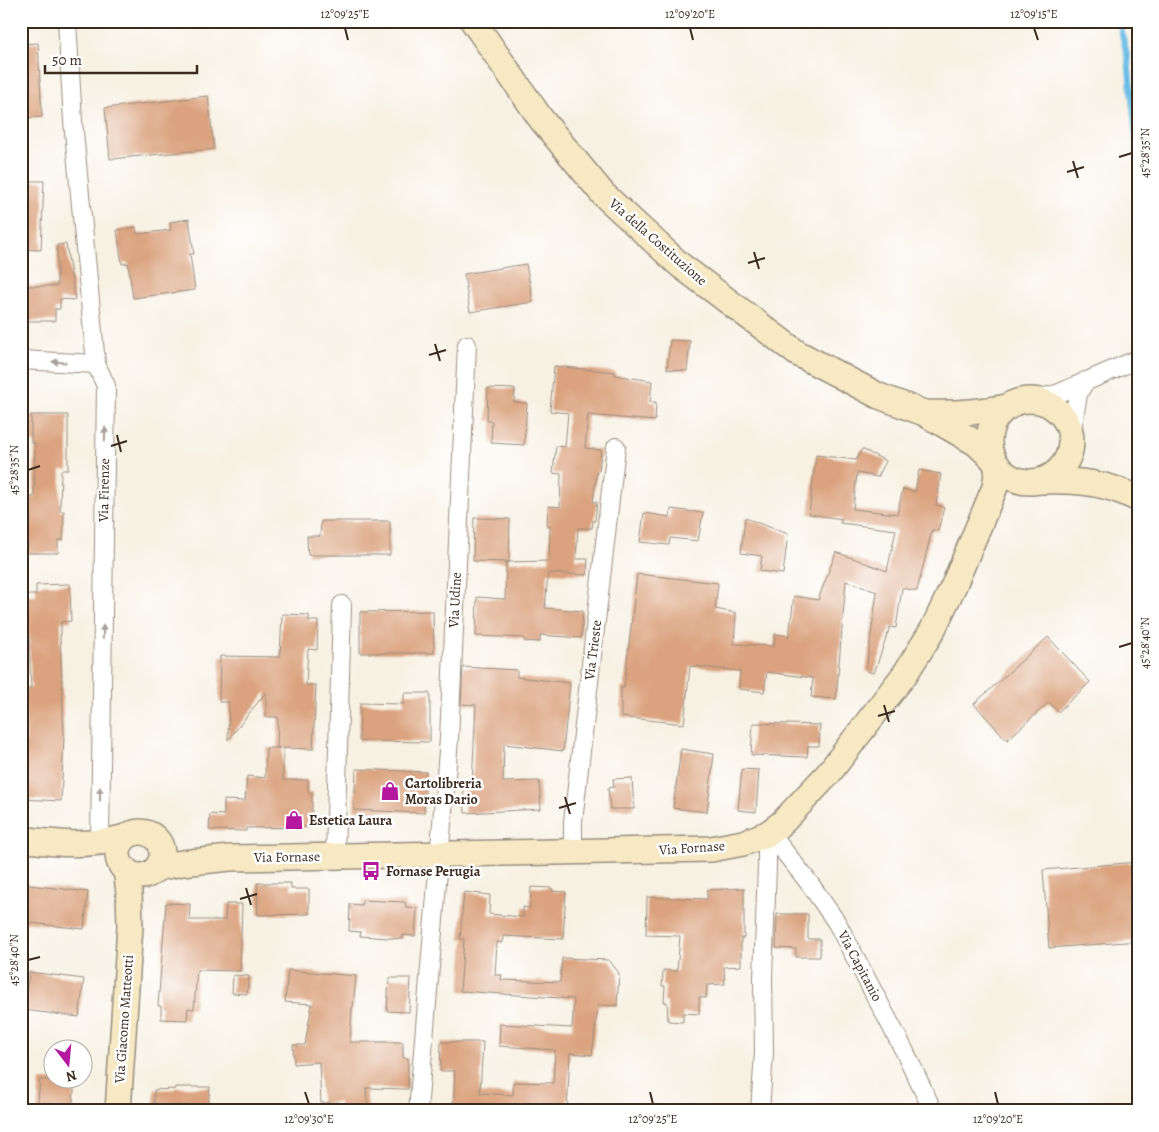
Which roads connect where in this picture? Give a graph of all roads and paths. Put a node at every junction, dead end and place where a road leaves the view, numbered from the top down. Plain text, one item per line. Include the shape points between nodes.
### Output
1 (67, 21) edge
2 (473, 21) edge
3 (467, 345) dead end
4 (21, 360) edge
5 (1137, 360) edge
6 (96, 364) junction
7 (1086, 381) junction
8 (1033, 400) junction
9 (1008, 406) junction
10 (924, 413) junction
11 (1071, 440) junction
12 (616, 447) dead end
13 (996, 462) junction
14 (1035, 481) junction
15 (1128, 494) edge
16 (982, 519) junction
17 (342, 605) dead end
18 (767, 834) junction
19 (126, 837) junction
20 (21, 839) edge
21 (159, 841) junction
22 (100, 843) junction
23 (70, 845) junction
24 (573, 853) junction
25 (439, 855) junction
26 (335, 856) junction
27 (230, 858) junction
28 (123, 867) junction
29 (154, 870) junction
30 (130, 926) junction
31 (118, 1111) edge
32 (418, 1111) edge
33 (760, 1111) edge
34 (933, 1111) edge

1 - 6 street, Via Firenze via 73,122
2 - 10 street, Via della Costituzione via 541,119 603,194 680,265 797,353 879,396
3 - 25 street, Via Udine via 449,739
6 -> 4 street
5 - 7 street
22 -> 6 street, Via Firenze via 106,386
7 - 8 street
7 - 11 street via 1078,394
8 - 9 street
8 - 11 street via 1044,402 1062,414
9 - 10 street, Via della Costituzione via 982,412
9 - 13 street via 992,427 989,444
10 - 13 street, Via della Costituzione via 976,442
11 - 14 street via 1066,462 1059,470 1050,477
11 - 15 street via 1082,460
12 - 24 street, Via Trieste via 573,821
13 - 14 street via 1010,477
13 - 16 street, Via Fornase via 995,487
14 - 15 street via 1065,480
14 - 16 street, Via Fornase via 1009,494
16 - 18 street, Via Fornase via 932,631 905,674 828,774
17 - 26 street
18 - 24 street, Via Fornase via 711,849
18 - 33 street via 764,1053
18 - 34 street, Via Capitanio via 788,855 837,922
19 - 21 street, Via Fornase via 132,833 147,833
19 - 22 street, Via Fornase
19 - 28 street via 119,850
20 - 23 street, Via Fornase
21 - 27 street, Via Fornase
21 - 29 street via 162,856
22 - 23 street, Via Fornase
23 - 28 street, Via Fornase via 109,858
24 - 25 street, Via Fornase
25 - 26 street, Via Fornase
25 - 32 street, Via Udine
26 - 27 street, Via Fornase
27 - 29 street, Via Fornase via 182,863
28 - 29 street, Via Fornase via 139,876
28 - 30 street, Via Giacomo Matteotti via 129,892
29 - 30 street, Via Giacomo Matteotti via 143,885
30 - 31 street, Via Giacomo Matteotti

